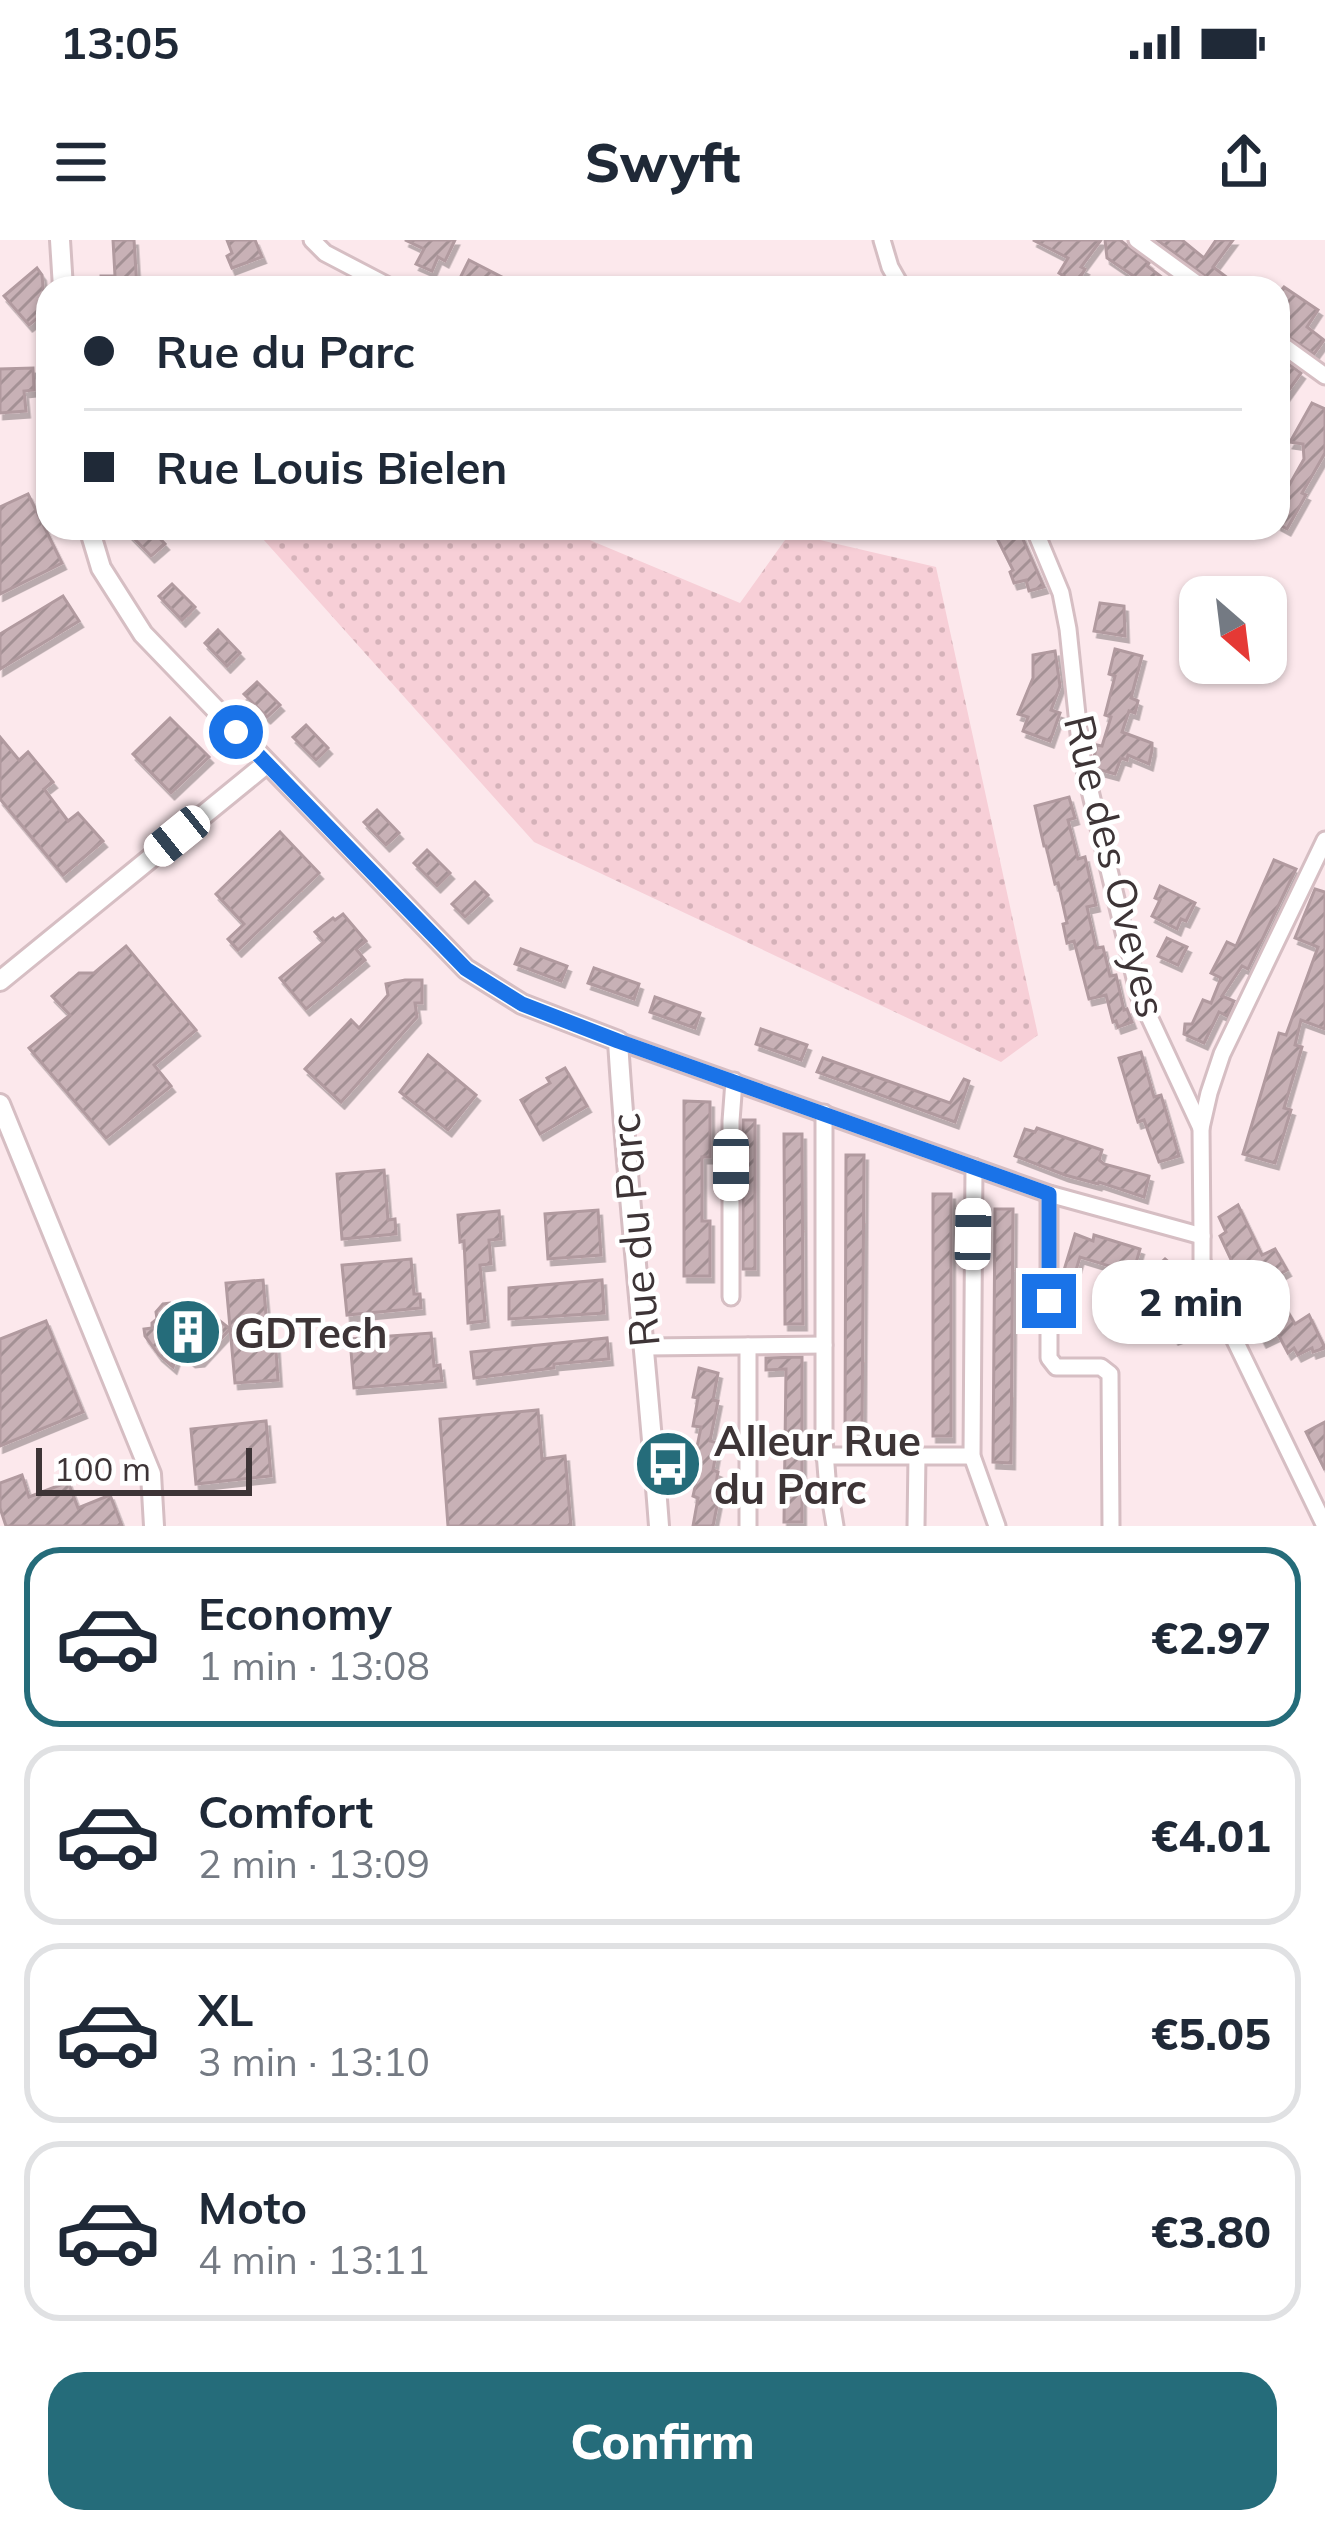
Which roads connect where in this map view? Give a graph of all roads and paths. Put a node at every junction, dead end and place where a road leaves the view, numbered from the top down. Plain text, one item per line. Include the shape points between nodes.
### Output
1 (60, 240) edge
2 (312, 240) edge
3 (882, 240) edge
4 (1137, 240) edge
5 (62, 276) edge
6 (369, 276) edge
7 (895, 276) edge
8 (1186, 276) edge
9 (1290, 351) edge
10 (1325, 376) edge
11 (92, 540) edge
12 (1039, 540) edge
13 (266, 764) junction
14 (1325, 841) edge
15 (0, 981) edge
16 (618, 1041) junction
17 (734, 1081) junction
18 (0, 1104) edge
19 (824, 1113) junction
20 (1201, 1128) junction
21 (974, 1167) junction
22 (1049, 1194) junction
23 (1202, 1236) junction
24 (731, 1297) dead end
25 (824, 1345) junction
26 (748, 1346) junction
27 (646, 1347) junction
28 (824, 1456) junction
29 (916, 1456) junction
30 (971, 1456) junction
31 (154, 1526) edge
32 (659, 1526) edge
33 (748, 1526) edge
34 (835, 1526) edge
35 (916, 1526) edge
36 (997, 1526) edge
37 (1111, 1526) edge
38 (1325, 1526) edge

1 - 5 street
2 - 6 street
3 - 7 street
4 - 8 street
9 - 10 street
11 - 13 street via 143,634
12 - 20 street, Rue des Oveyes via 1065,611 1081,753 1139,995
13 - 15 street
13 - 16 street via 466,969 522,1004
14 - 20 street via 1222,1054
16 - 17 street
16 - 27 street, Rue du Parc
17 - 19 street
17 - 24 street
18 - 31 street via 151,1474
19 - 21 street
19 - 25 street
20 - 23 street
21 - 22 street
21 - 30 street
22 - 23 street
22 - 37 street via 1050,1363 1107,1370
23 - 38 street via 1211,1291
25 - 26 street
25 - 28 street
26 - 27 street
26 - 33 street
27 - 32 street, Rue du Parc
28 - 29 street
28 - 34 street
29 - 30 street
29 - 35 street
30 - 36 street

